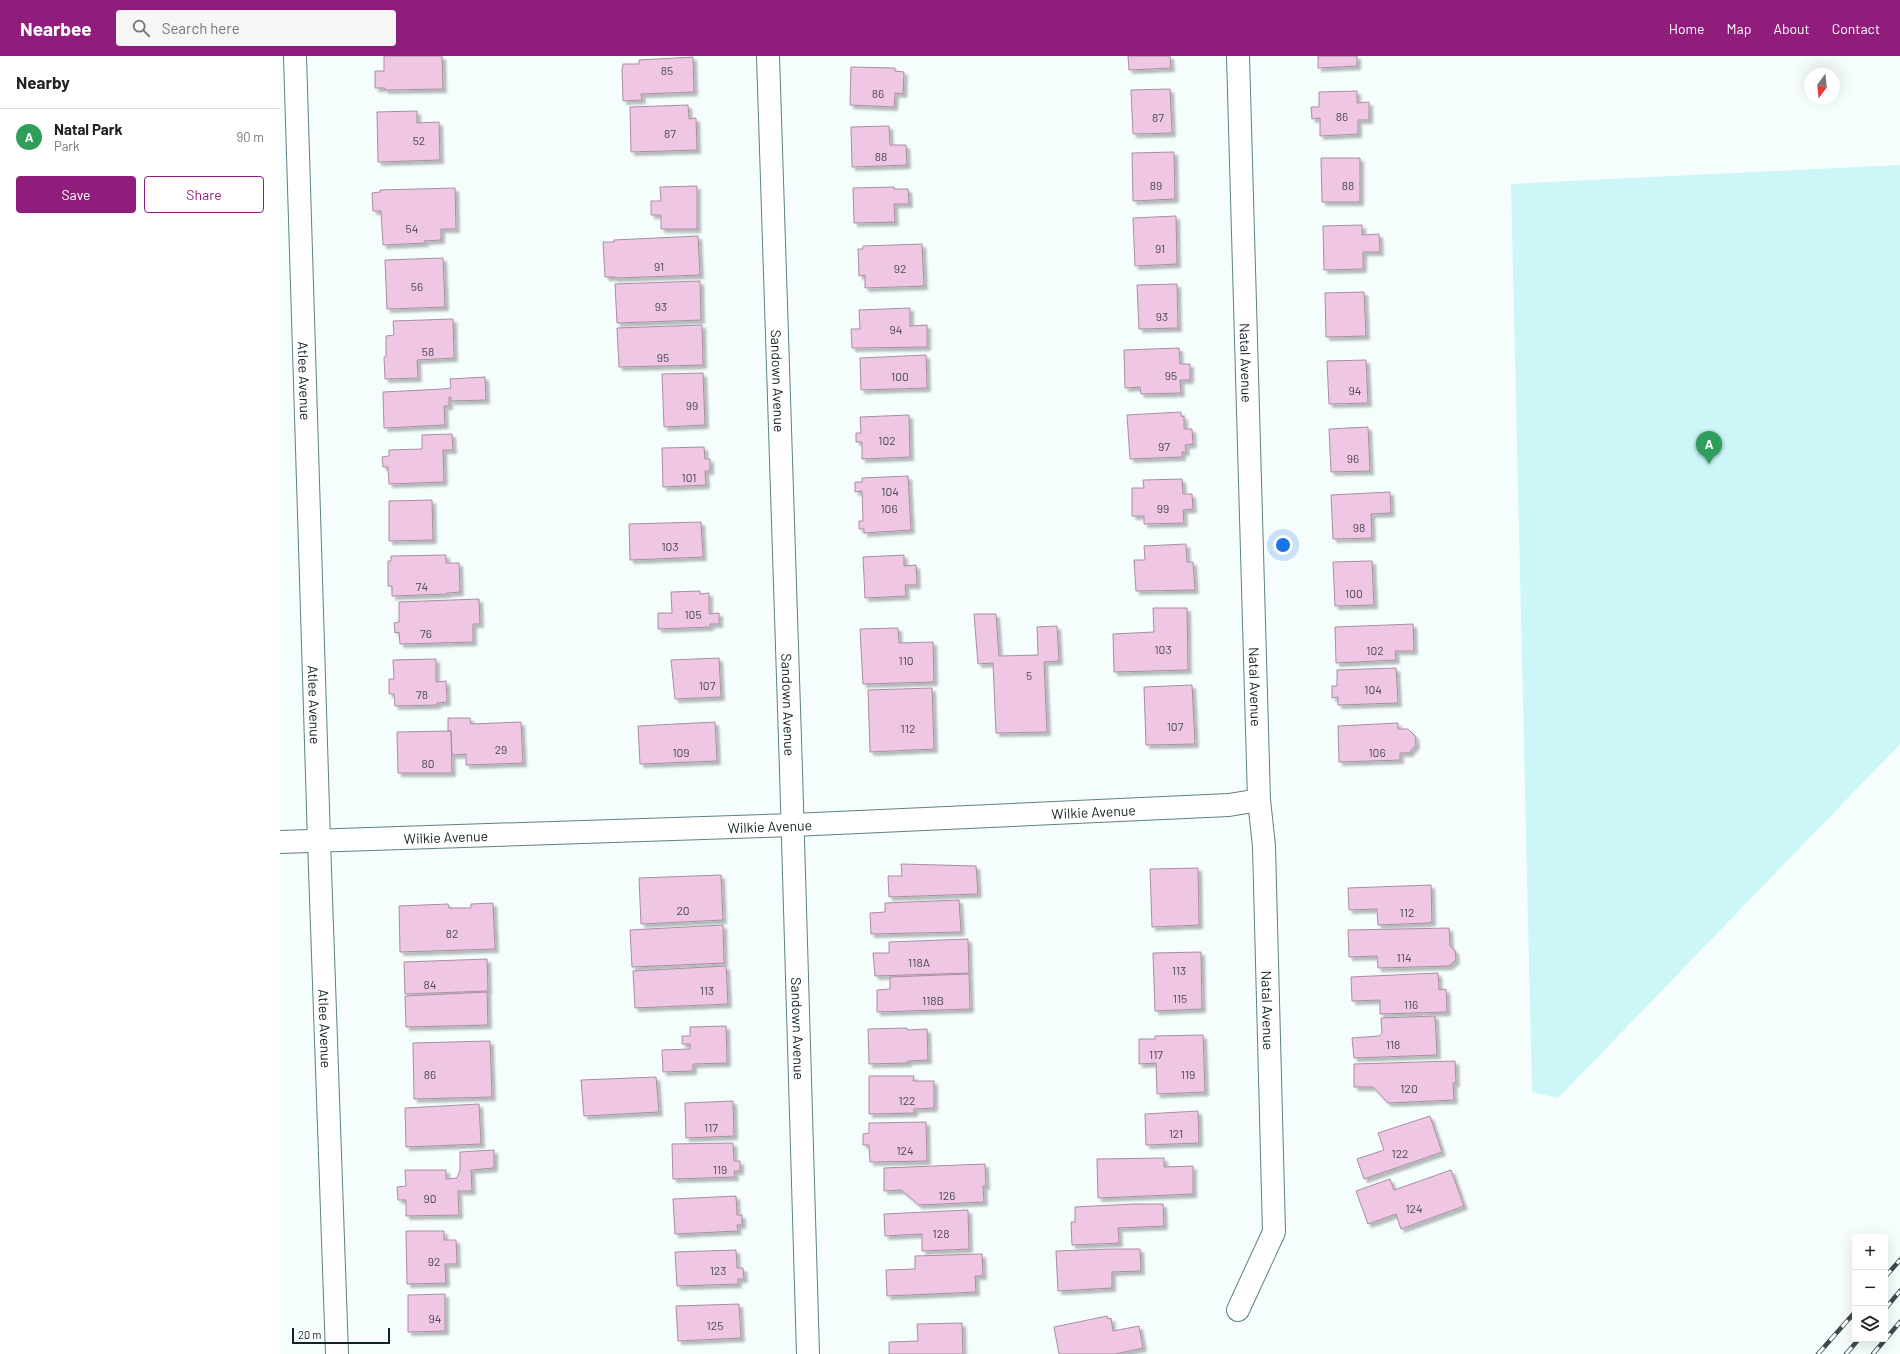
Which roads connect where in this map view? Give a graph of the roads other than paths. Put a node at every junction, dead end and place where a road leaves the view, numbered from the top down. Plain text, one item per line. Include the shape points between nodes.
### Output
1 (295, 56) edge
2 (768, 56) edge
3 (1238, 56) edge
4 (1259, 800) junction
5 (793, 825) junction
6 (280, 842) edge
7 (319, 842) junction
8 (1238, 1310) dead end
9 (337, 1354) edge
10 (808, 1354) edge

1 - 7 street, Atlee Avenue
2 - 5 street, Sandown Avenue
3 - 4 street, Natal Avenue
4 - 5 street, Wilkie Avenue via 1229,805
4 - 8 street, Natal Avenue via 1264,846 1274,1232
5 - 7 street, Wilkie Avenue
5 - 10 street, Sandown Avenue
6 - 7 street, Wilkie Avenue
7 - 9 street, Atlee Avenue

